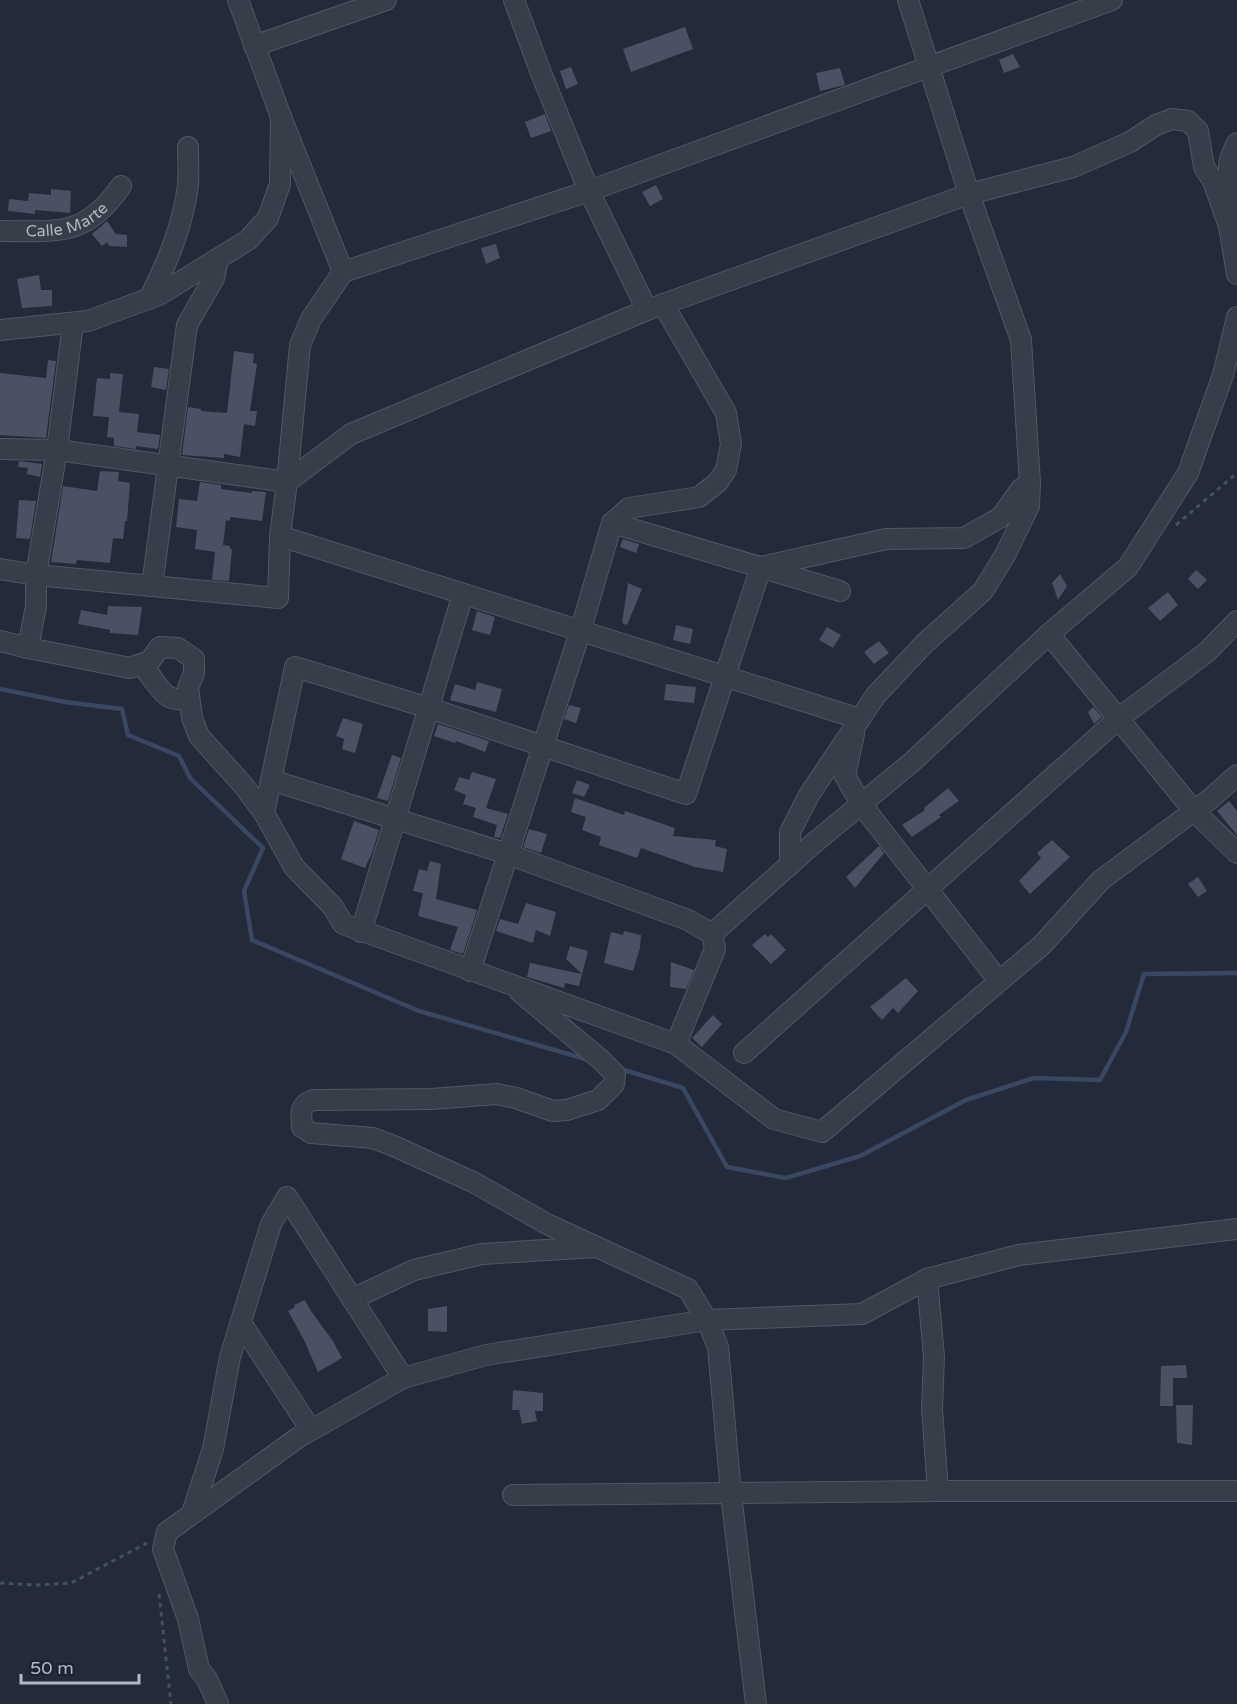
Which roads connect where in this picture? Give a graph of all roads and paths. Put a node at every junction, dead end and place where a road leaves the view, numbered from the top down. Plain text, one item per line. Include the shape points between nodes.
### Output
1 (238, 0) edge
2 (386, 0) edge
3 (514, 0) edge
4 (908, 0) edge
5 (1112, 0) edge
6 (255, 46) junction
7 (928, 69) junction
8 (281, 117) junction
9 (1237, 143) edge
10 (188, 147) dead end
11 (121, 186) dead end
12 (589, 191) junction
13 (969, 194) junction
14 (1229, 226) junction
15 (0, 231) edge
16 (218, 259) junction
17 (343, 272) junction
18 (1237, 274) edge
19 (149, 299) junction
20 (655, 307) junction
21 (1237, 317) edge
22 (73, 323) junction
23 (0, 330) edge
24 (0, 449) edge
25 (57, 450) junction
26 (167, 465) junction
27 (1237, 473) edge
28 (287, 482) junction
29 (1030, 483) junction
30 (612, 523) junction
31 (1169, 529) dead end
32 (280, 536) junction
33 (761, 567) junction
34 (0, 569) edge
35 (36, 575) junction
36 (152, 586) junction
37 (840, 591) dead end
38 (463, 594) junction
39 (1237, 621) edge
40 (580, 632) junction
41 (1049, 634) junction
42 (0, 641) edge
43 (28, 648) junction
44 (148, 672) dead end
45 (725, 677) junction
46 (189, 698) junction
47 (429, 708) junction
48 (1118, 718) junction
49 (858, 722) junction
50 (543, 745) junction
51 (1237, 775) edge
52 (271, 780) junction
53 (861, 804) junction
54 (1194, 812) junction
55 (264, 813) junction
56 (396, 818) junction
57 (1237, 853) edge
58 (508, 854) junction
59 (790, 865) junction
60 (927, 890) junction
61 (361, 932) junction
62 (712, 934) junction
63 (470, 971) junction
64 (999, 981) junction
65 (511, 985) junction
66 (676, 1044) junction
67 (744, 1053) dead end
68 (1237, 1229) edge
69 (597, 1247) junction
70 (927, 1279) junction
71 (352, 1299) junction
72 (707, 1320) junction
73 (241, 1323) junction
74 (403, 1378) junction
75 (311, 1430) junction
76 (938, 1491) junction
77 (1237, 1491) edge
78 (730, 1494) junction
79 (513, 1495) dead end
80 (192, 1513) junction
81 (167, 1532) junction
82 (0, 1583) edge
83 (159, 1591) dead end
84 (171, 1704) edge
85 (218, 1704) edge
86 (756, 1704) edge

1 - 6 street
2 - 6 street
3 - 12 street
4 - 7 street
5 - 7 street
6 - 8 street
7 - 12 street
7 - 13 street
8 - 16 street via 280,184 268,218 248,240
8 - 17 street
9 - 14 street via 1228,164 1233,193
10 - 19 street via 188,184 182,218 168,261
11 - 15 street, Calle Marte via 109,204 86,223 59,231
12 - 17 street
12 - 20 street
13 - 14 street via 1073,167 1172,119 1188,121 1198,131 1204,168 1213,181
13 - 20 street
13 - 29 street via 1020,340
14 - 18 street
16 - 19 street
16 - 26 street via 214,278 187,325
17 - 28 street via 311,319 300,345
19 - 22 street
20 - 28 street via 351,434
20 - 30 street via 726,413 731,444 726,470 699,497 629,508
21 - 41 street via 1223,375 1188,473 1128,567
22 - 23 street
22 - 25 street
24 - 25 street
25 - 26 street
25 - 35 street
26 - 28 street
26 - 36 street
27 - 31 path
28 - 32 street
29 - 33 street via 1001,517 964,538 886,539
29 - 49 street via 1029,506 983,591 925,643 876,695
30 - 33 street
30 - 40 street
32 - 36 street via 278,598
32 - 38 street
33 - 37 street
33 - 45 street
34 - 35 street
35 - 36 street
35 - 43 street via 36,606
38 - 40 street
38 - 47 street
39 - 48 street via 1207,652
40 - 45 street
40 - 50 street
41 - 48 street
41 - 53 street via 912,762
42 - 43 street
43 - 46 street via 130,668 150,661 160,647 178,648 194,659
44 - 46 street via 166,696 178,701
45 - 49 street
45 - 50 street via 686,794
46 - 55 street via 200,736
47 - 50 street
47 - 52 street via 295,667
47 - 56 street
48 - 54 street
48 - 60 street
49 - 53 street via 845,776
49 - 59 street via 809,795 790,832
50 - 58 street
51 - 54 street
52 - 55 street
52 - 56 street
53 - 59 street
53 - 60 street
54 - 57 street
54 - 64 street via 1101,880 1042,945
55 - 61 street via 294,867 333,907 343,924
56 - 58 street
56 - 61 street
58 - 62 street via 688,920
58 - 63 street
59 - 62 street
60 - 64 street
60 - 67 street
61 - 63 street
62 - 66 street via 715,949
63 - 65 street
64 - 66 street via 822,1132 774,1119
65 - 66 street
65 - 69 street via 615,1074 614,1084 598,1100 553,1111 497,1094 313,1100 301,1109 302,1126 311,1133 373,1138 394,1146
68 - 70 street via 1020,1255
69 - 71 street via 482,1254 414,1270
69 - 72 street via 688,1288
70 - 72 street via 862,1314
70 - 76 street
71 - 73 street via 287,1197 272,1224
71 - 74 street
72 - 74 street via 486,1355
72 - 78 street via 718,1347
73 - 75 street
73 - 80 street via 230,1357 213,1449
74 - 75 street
75 - 80 street
76 - 77 street
76 - 78 street
78 - 79 street
78 - 86 street
80 - 81 street
81 - 82 path via 71,1583
81 - 85 street via 163,1549 188,1619 199,1670
83 - 84 path

